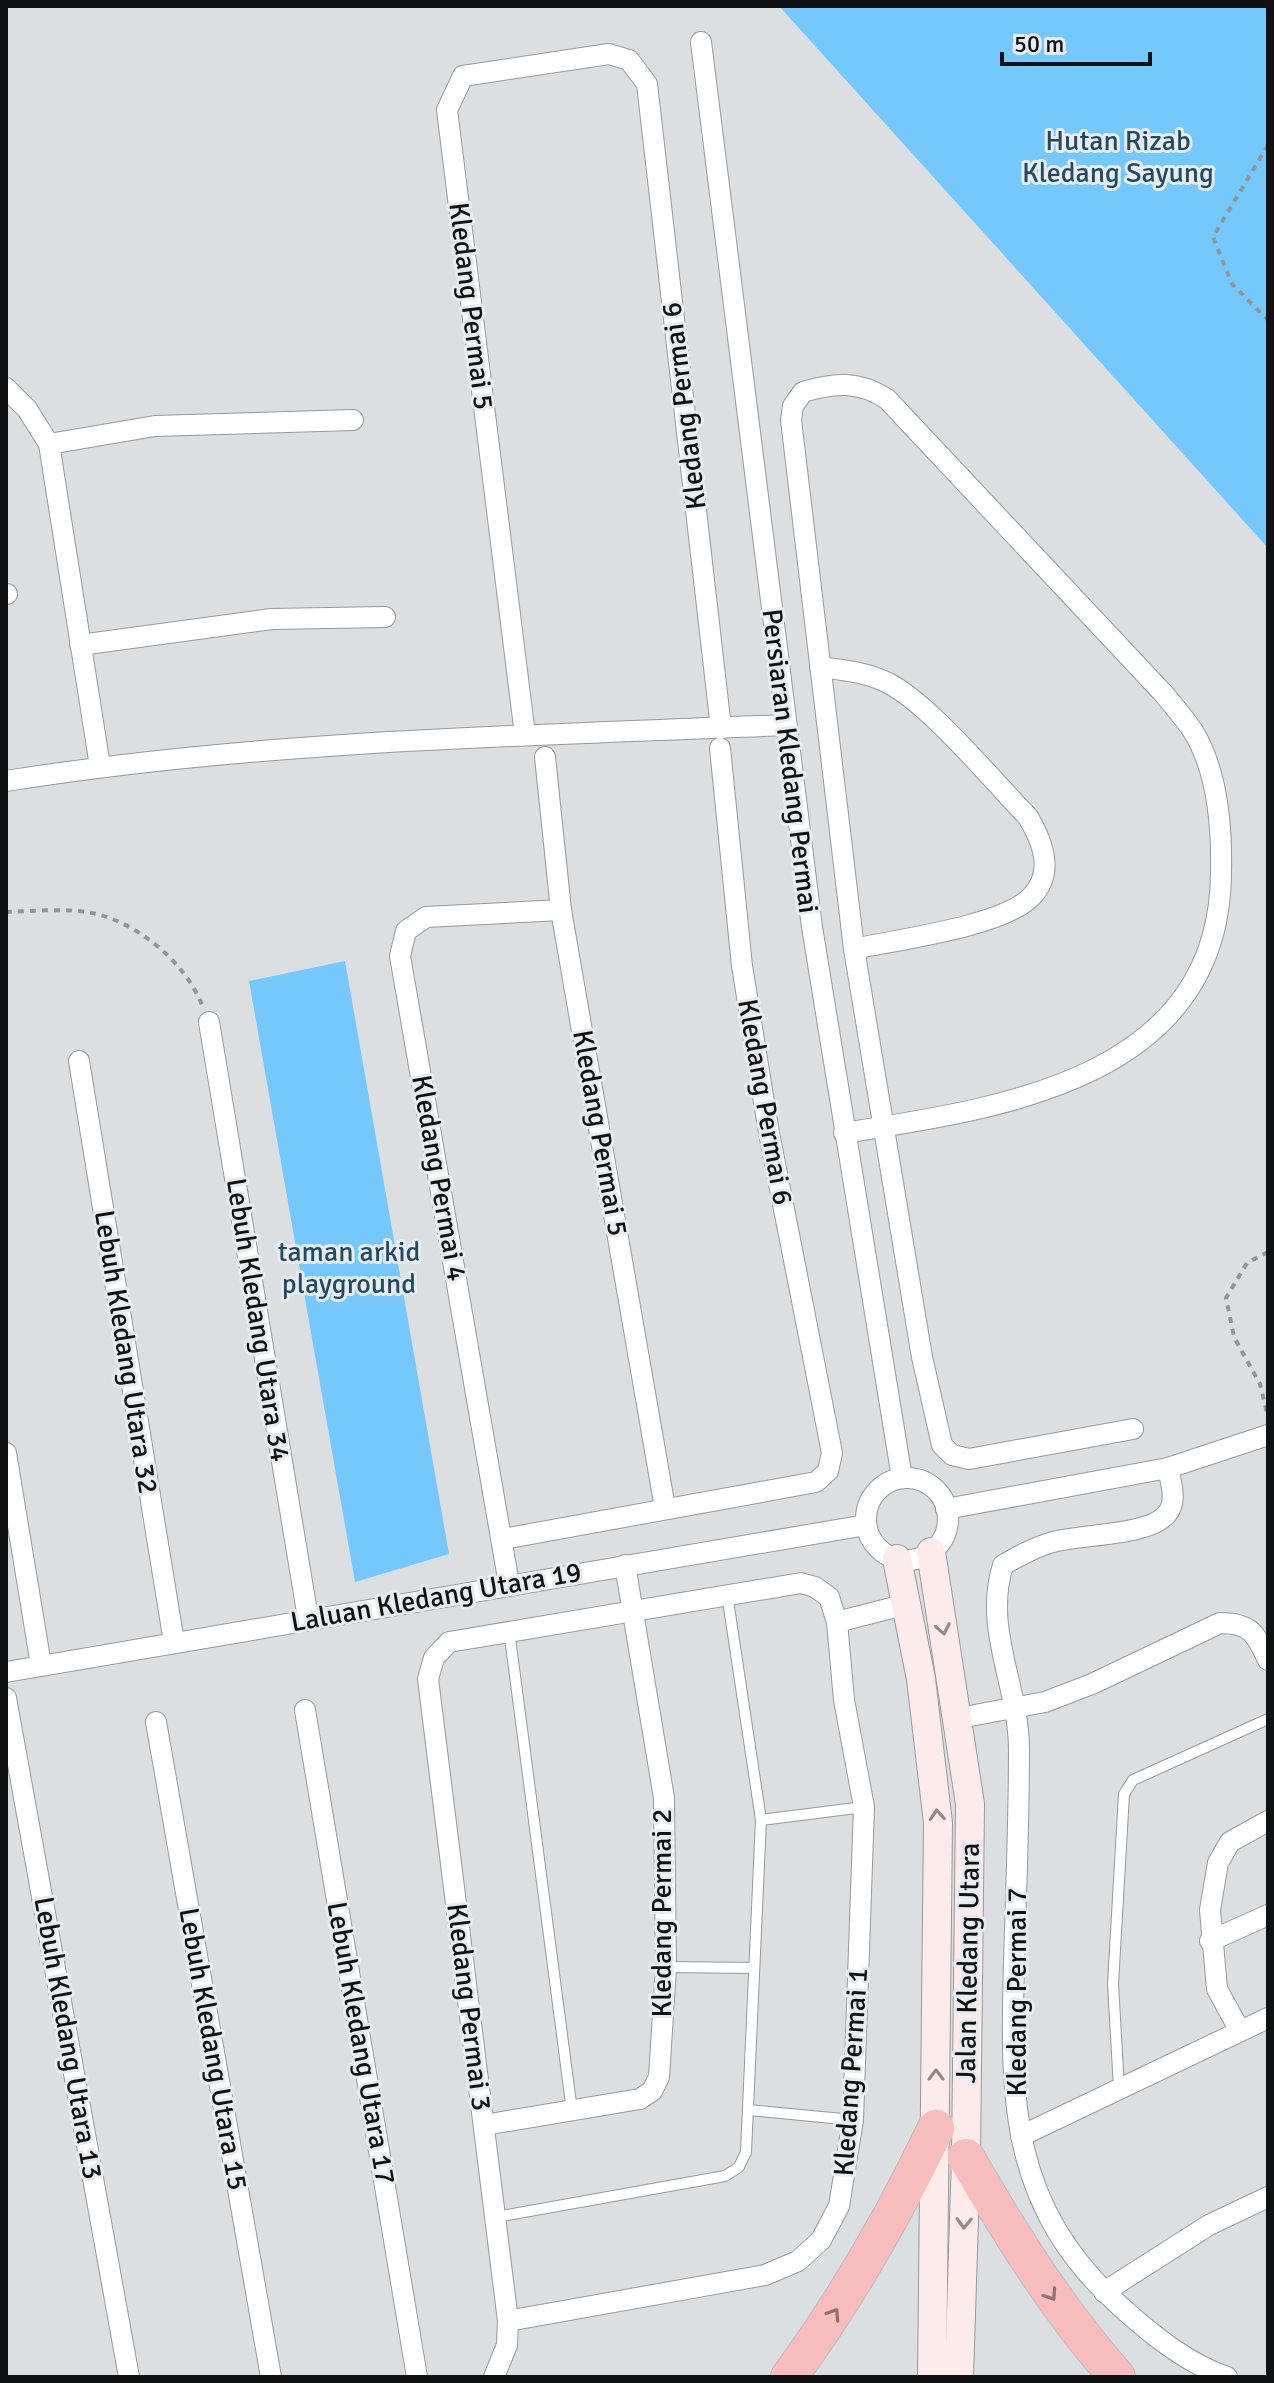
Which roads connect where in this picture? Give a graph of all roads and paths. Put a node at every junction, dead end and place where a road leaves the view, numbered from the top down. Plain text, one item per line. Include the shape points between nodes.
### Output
1 (701, 42) dead end
2 (647, 84) joint
3 (1268, 145) edge
4 (1268, 320) edge
5 (6, 388) edge
6 (353, 420) dead end
7 (49, 444) junction
8 (385, 617) dead end
9 (80, 645) junction
10 (820, 667) junction
11 (785, 725) junction
12 (525, 735) junction
13 (720, 738) junction
14 (545, 757) dead end
15 (100, 766) junction
16 (6, 781) edge
17 (561, 910) junction
18 (6, 912) edge
19 (854, 949) junction
20 (209, 1022) joint
21 (79, 1061) dead end
22 (885, 1125) junction
23 (844, 1133) junction
24 (1268, 1252) edge
25 (1268, 1417) edge
26 (1133, 1429) dead end
27 (1268, 1435) edge
28 (6, 1453) edge
29 (1168, 1468) junction
30 (902, 1478) junction
31 (665, 1508) junction
32 (946, 1509) junction
33 (866, 1525) junction
34 (503, 1539) junction
35 (931, 1552) junction
36 (897, 1559) junction
37 (625, 1565) junction
38 (509, 1584) junction
39 (727, 1594) junction
40 (907, 1604) junction
41 (634, 1610) junction
42 (308, 1618) junction
43 (837, 1622) junction
44 (509, 1629) junction
45 (174, 1642) junction
46 (1268, 1660) edge
47 (41, 1665) junction
48 (6, 1672) edge
49 (6, 1698) edge
50 (1016, 1709) junction
51 (305, 1710) dead end
52 (959, 1718) junction
53 (1268, 1719) edge
54 (156, 1722) dead end
55 (864, 1807) junction
56 (761, 1820) junction
57 (1268, 1821) edge
58 (1268, 1915) edge
59 (1210, 1941) junction
60 (666, 1967) junction
61 (754, 1968) junction
62 (1268, 2018) edge
63 (1240, 2031) junction
64 (1119, 2088) junction
65 (749, 2110) junction
66 (572, 2111) junction
67 (853, 2120) junction
68 (484, 2125) junction
69 (936, 2128) junction
70 (1021, 2136) junction
71 (966, 2157) junction
72 (1268, 2197) edge
73 (496, 2217) junction
74 (1104, 2292) junction
75 (508, 2321) junction
76 (129, 2377) edge
77 (271, 2377) edge
78 (417, 2377) edge
79 (494, 2377) edge
80 (789, 2377) edge
81 (932, 2377) edge
82 (959, 2377) edge
83 (1117, 2377) edge
84 (1227, 2377) edge

1 - 11 street, Persiaran Kledang Permai
2 - 12 street, Kledang Permai 5 via 629,60 609,54 508,67 463,76 447,110
2 - 13 street, Kledang Permai 6
3 - 4 path via 1213,237 1232,284
5 - 7 street
6 - 7 street via 155,426
7 - 9 street
8 - 9 street via 272,619
9 - 15 street
10 - 19 street
10 - 19 street via 887,683 917,703 1028,817 1046,858 1032,897 1007,912
10 - 22 street via 791,420 803,392 847,383 868,387 887,399 1163,693 1194,733 1222,829 1221,886 1211,948 1182,1005 1144,1042 1048,1090
11 - 13 street
11 - 23 street, Persiaran Kledang Permai
12 - 13 street
12 - 15 street via 312,746
13 - 31 street, Kledang Permai 6 via 744,981 832,1453 828,1471 816,1482
14 - 17 street, Kledang Permai 5
15 - 16 street
17 - 31 street, Kledang Permai 5
17 - 34 street, Kledang Permai 4 via 426,917 406,931 400,956
18 - 20 path via 92,913 136,930 195,987
19 - 22 street
20 - 42 street, Lebuh Kledang Utara 34
21 - 45 street, Lebuh Kledang Utara 32
22 - 23 street
22 - 26 street via 922,1357 942,1445 952,1455 969,1459
23 - 30 street, Persiaran Kledang Permai
24 - 25 path via 1247,1263 1226,1298 1234,1337 1260,1384
27 - 29 street
28 - 47 street
29 - 32 street
29 - 50 street, Kledang Permai 7 via 1174,1499 1167,1515 1149,1525 1054,1541 1003,1565 995,1593 997,1629
30 - 32 street via 934,1489
30 - 33 street via 874,1494
31 - 34 street
32 - 35 street via 945,1533
33 - 36 street via 876,1547
33 - 37 street, Laluan Kledang Utara 19
34 - 38 street, Kledang Permai 4
35 - 36 street
35 -> 52 main road, Jalan Kledang Utara
36 - 40 main road, Jalan Kledang Utara
37 - 38 street, Laluan Kledang Utara 19
37 - 41 street, Kledang Permai 2
38 - 42 street, Laluan Kledang Utara 19
39 - 41 street
39 - 43 street via 801,1583 829,1597
39 - 56 lane
40 - 43 street
69 -> 40 main road, Jalan Kledang Utara via 938,1823 931,1745
41 - 44 street
41 - 60 street, Kledang Permai 2 via 664,1798
42 - 45 street, Laluan Kledang Utara 19
43 - 55 street, Kledang Permai 1 via 844,1700
44 - 66 lane
44 - 68 street, Kledang Permai 3 via 449,1642 434,1658 428,1679
45 - 47 street, Laluan Kledang Utara 19
46 - 50 street via 1257,1637 1240,1623 1220,1623 1092,1684
47 - 48 street, Laluan Kledang Utara 19
49 - 76 street, Lebuh Kledang Utara 13
50 - 52 street
50 - 70 street, Kledang Permai 7 via 1012,2054
51 - 78 street, Lebuh Kledang Utara 17
52 - 71 main road, Jalan Kledang Utara via 970,1804
53 - 64 lane via 1133,1780 1124,1794 1113,1984
54 - 77 street, Lebuh Kledang Utara 15
55 - 56 lane
55 - 67 street, Kledang Permai 1
56 - 61 lane
57 - 59 street via 1230,1842 1218,1863
58 - 59 street
59 - 63 street via 1217,1989
60 - 61 lane
60 - 66 street, Kledang Permai 2 via 659,2077 652,2091 640,2099
61 - 65 lane
62 - 63 street
63 - 64 street
64 - 70 street
65 - 67 lane
65 - 73 lane via 746,2152 739,2167 725,2176
66 - 68 street, Kledang Permai 2
67 - 75 street, Kledang Permai 1 via 839,2206 821,2240 798,2261 765,2275
68 - 73 street, Kledang Permai 3
80 -> 69 highway via 835,2314 898,2207
69 - 81 main road, Jalan Kledang Utara
70 - 74 street, Kledang Permai 7 via 1048,2216 1068,2251
71 -> 82 main road, Jalan Kledang Utara
71 -> 83 highway via 1070,2324
72 - 74 street via 1209,2225
73 - 75 street, Kledang Permai 3
74 - 84 street, Kledang Permai 7 via 1180,2353
75 - 79 street, Kledang Permai 3 via 507,2345

